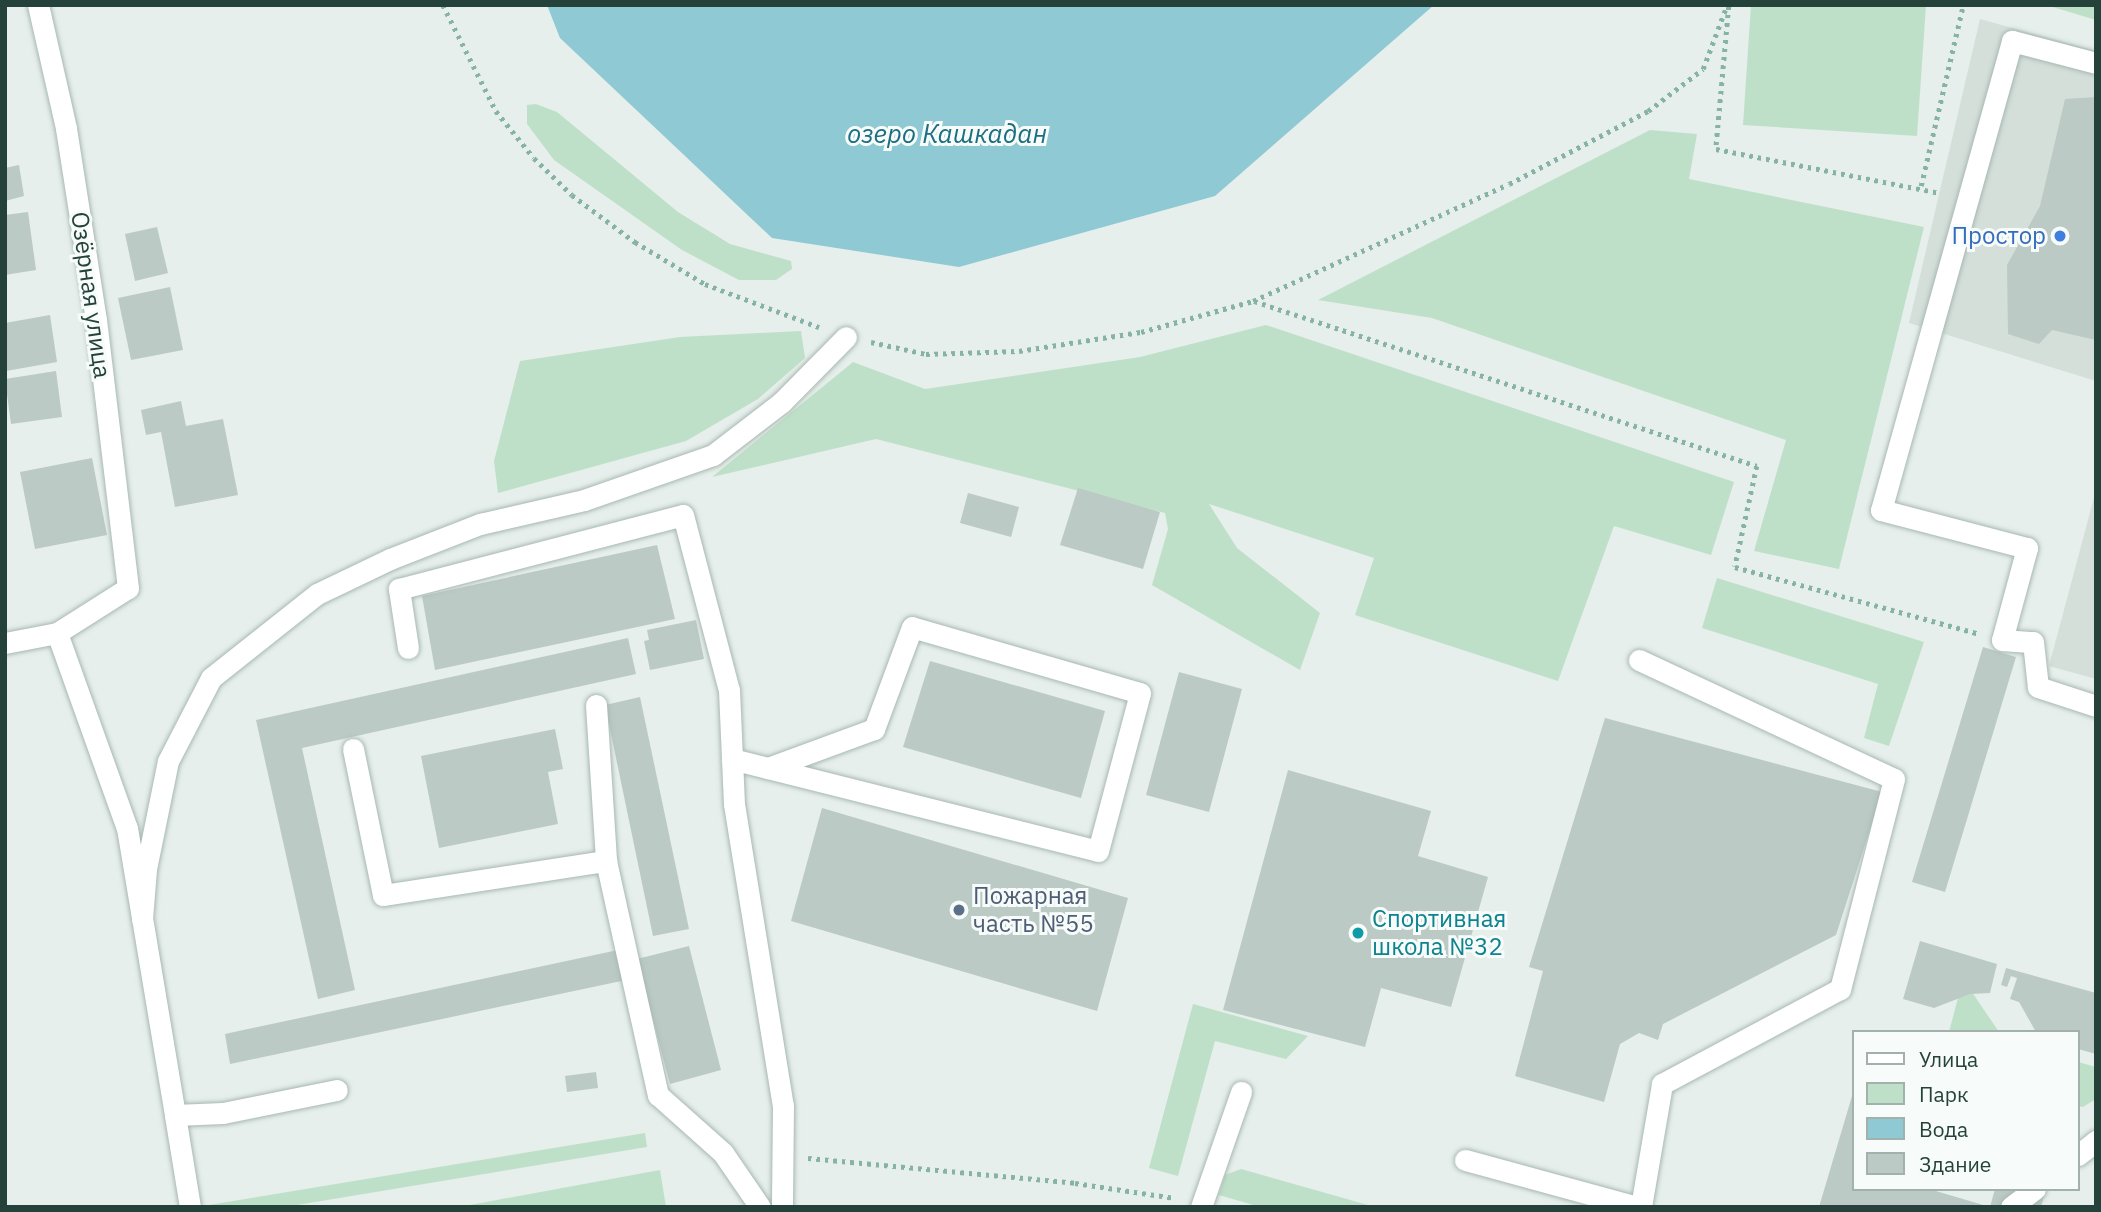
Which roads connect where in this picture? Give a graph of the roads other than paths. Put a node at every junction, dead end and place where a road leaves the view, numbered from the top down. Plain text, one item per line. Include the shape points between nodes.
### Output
1 (38, 5) edge
2 (2096, 63) edge
3 (846, 337) road end
4 (57, 633) junction
5 (5, 643) edge
6 (408, 648) dead end
7 (1639, 660) dead end
8 (596, 705) dead end
9 (2096, 706) edge
10 (353, 749) dead end
11 (732, 759) junction
12 (768, 768) junction
13 (606, 861) junction
14 (142, 919) junction
15 (337, 1090) dead end
16 (1241, 1091) dead end
17 (175, 1115) junction
18 (2096, 1141) edge
19 (2080, 1153) edge
20 (1465, 1160) dead end
21 (2032, 1191) edge
22 (1202, 1205) edge
23 (190, 1207) edge
24 (760, 1207) edge
25 (782, 1207) edge
26 (1639, 1207) edge
27 (2011, 1207) edge

1 - 4 street, Озёрная улица via 66,128 88,265 128,588
2 - 9 street via 2011,41 1881,510 2027,548 2002,640 2033,642 2038,687
3 - 14 street via 782,402 713,455 584,500 480,524 390,559 317,594 211,678 168,761 146,869
4 - 5 street
4 - 14 street via 127,828
6 - 11 street via 399,589 683,515 729,690
7 - 26 street via 1894,779 1840,989 1662,1084
8 - 13 street
10 - 13 street via 383,895
11 - 12 street
11 - 25 street via 734,804 783,1106
12 - 12 street via 1098,850 1140,693 912,627 874,729
13 - 24 street via 658,1095 723,1153
14 - 17 street
15 - 17 street via 223,1114
16 - 22 street
17 - 23 street
18 - 19 street
20 - 26 street
21 - 27 street

